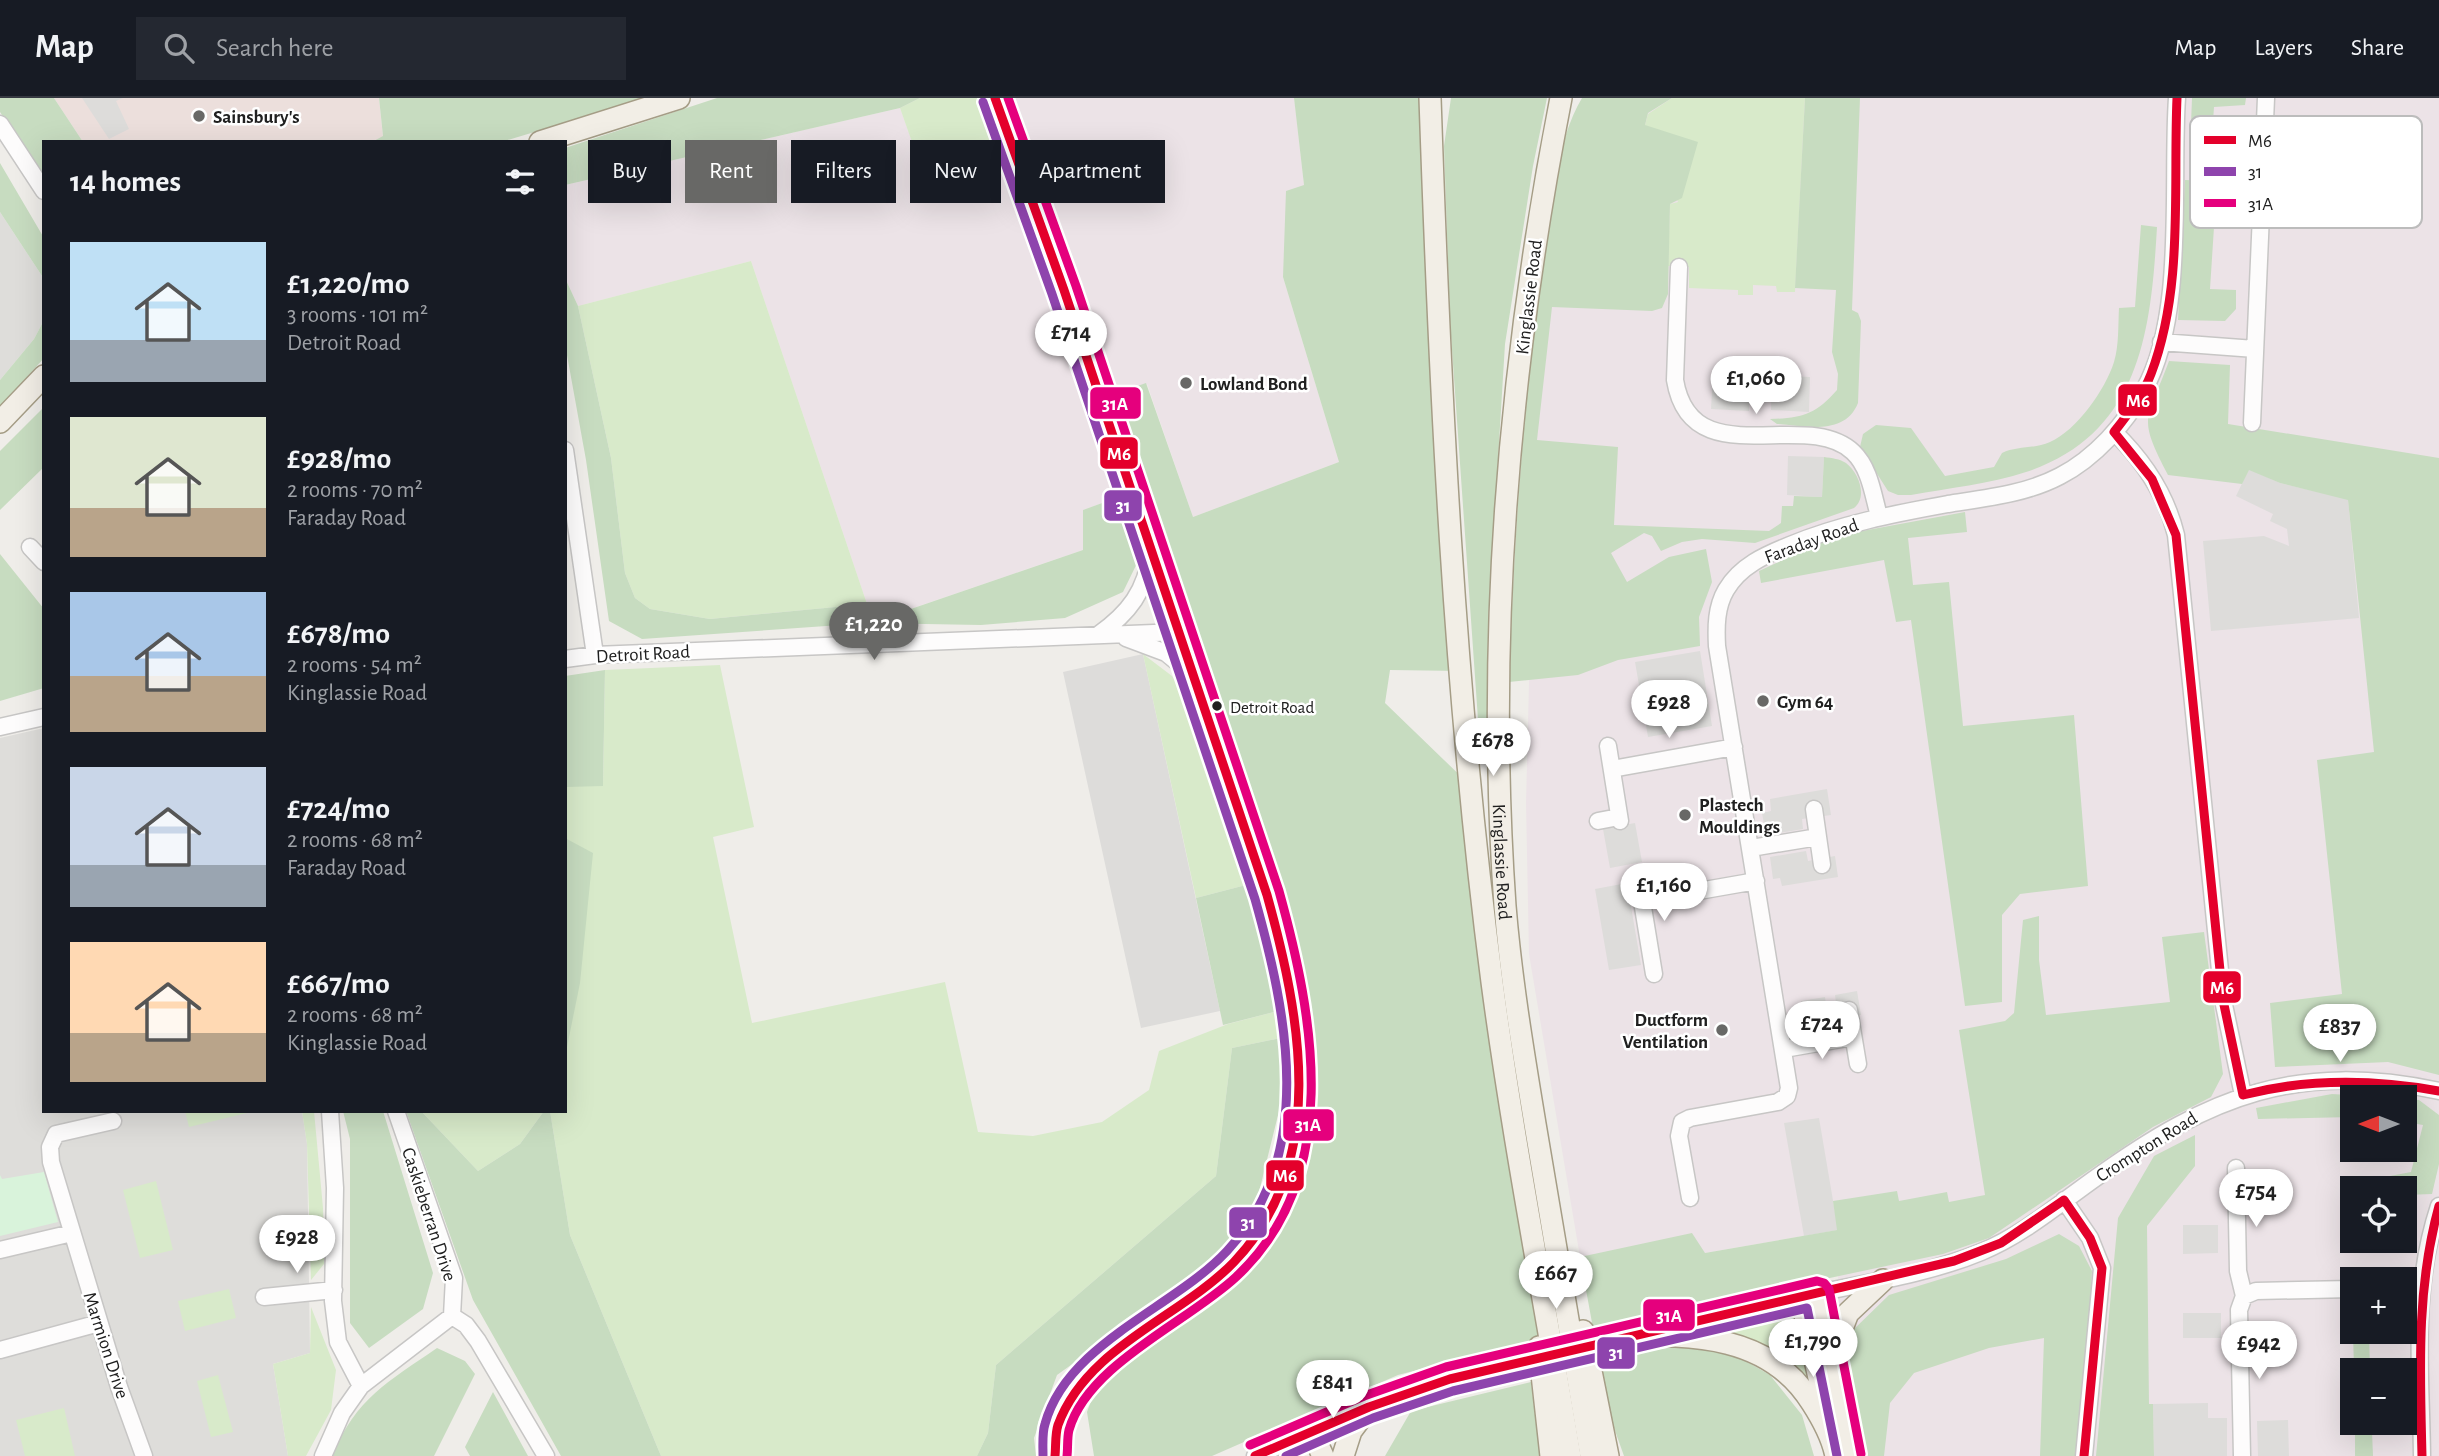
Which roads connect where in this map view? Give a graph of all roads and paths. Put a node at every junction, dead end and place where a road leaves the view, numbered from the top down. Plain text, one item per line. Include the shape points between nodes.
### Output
1 (679, 98) edge
2 (995, 98) edge
3 (1430, 98) edge
4 (1561, 98) edge
5 (2177, 98) edge
6 (2266, 98) edge
7 (2265, 116) edge
8 (0, 124) edge
9 (546, 140) edge
10 (42, 188) edge
11 (2260, 228) edge
12 (1679, 267) dead end
13 (2161, 342) junction
14 (2255, 349) junction
15 (42, 378) edge
16 (0, 422) edge
17 (2252, 423) dead end
18 (2114, 432) junction
19 (567, 464) edge
20 (1879, 516) junction
21 (30, 547) dead end
22 (1152, 547) junction
23 (42, 560) edge
24 (1179, 632) junction
25 (1105, 635) junction
26 (595, 655) junction
27 (567, 659) edge
28 (1196, 678) junction
29 (42, 717) edge
30 (0, 727) edge
31 (1608, 746) dead end
32 (1734, 747) junction
33 (1612, 769) junction
34 (1814, 809) dead end
35 (1598, 821) dead end
36 (1818, 837) junction
37 (1751, 848) junction
38 (1822, 865) dead end
39 (1638, 877) dead end
40 (1756, 881) junction
41 (1642, 901) junction
42 (1654, 974) dead end
43 (1849, 1010) dead end
44 (1853, 1037) junction
45 (1784, 1049) junction
46 (1858, 1064) dead end
47 (2439, 1091) edge
48 (2243, 1095) junction
49 (330, 1113) edge
50 (397, 1113) edge
51 (113, 1121) dead end
52 (1519, 1146) junction
53 (1540, 1156) junction
54 (2236, 1168) dead end
55 (1690, 1198) dead end
56 (2064, 1200) junction
57 (2439, 1206) edge
58 (72, 1233) junction
59 (0, 1251) edge
60 (2417, 1275) edge
61 (1883, 1280) junction
62 (2340, 1289) edge
63 (334, 1290) junction
64 (1809, 1295) junction
65 (2244, 1296) junction
66 (264, 1297) dead end
67 (452, 1317) junction
68 (99, 1323) junction
69 (1621, 1336) junction
70 (2415, 1344) edge
71 (0, 1350) edge
72 (1830, 1359) junction
73 (361, 1386) junction
74 (1370, 1407) junction
75 (1306, 1442) edge
76 (1834, 1447) edge
77 (144, 1456) edge
78 (323, 1456) edge
79 (546, 1456) edge
80 (1055, 1456) edge
81 (1255, 1456) edge
82 (1323, 1456) edge
83 (1343, 1456) edge
84 (1551, 1456) edge
85 (1570, 1456) edge
86 (1591, 1456) edge
87 (1608, 1456) edge
88 (1849, 1456) edge
89 (2084, 1456) edge
90 (2242, 1456) edge
91 (2422, 1456) edge

1 - 9 main road
2 - 22 street
3 - 52 main road, Kinglassie Road via 1444,428 1463,698 1492,980
4 - 53 main road, Kinglassie Road via 1530,275 1512,426 1499,746 1507,919
5 - 13 street, Faraday Road via 2169,291
6 - 7 street
8 - 10 street
11 - 14 street
12 - 20 street via 1675,380 1689,414 1715,432 1819,438 1841,444 1855,453 1864,467
13 - 14 street
13 - 18 street, Faraday Road via 2144,389
14 - 17 street
15 - 16 main road
18 - 20 street, Faraday Road via 2079,465 2044,483 2017,492
18 - 48 street via 2147,468 2176,535 2223,1000
19 - 26 street
20 - 32 street, Faraday Road via 1772,552 1744,569 1726,590 1718,612 1717,646
21 - 23 street
22 - 24 street
22 - 25 street via 1137,599
24 - 25 street, Detroit Road
24 - 28 street
25 - 26 street, Detroit Road
25 - 28 street, Detroit Road via 1166,653
26 - 27 street, Detroit Road
28 - 80 street via 1282,946 1299,1073 1296,1128 1276,1201 1255,1236 1221,1275 1082,1382 1061,1414
29 - 30 street
31 - 33 street
32 - 33 street
32 - 37 street, Faraday Road
33 - 35 street via 1619,819
34 - 36 street
36 - 37 street
36 - 38 street
37 - 40 street, Faraday Road
39 - 41 street
40 - 41 street
40 - 45 street, Faraday Road
41 - 42 street
43 - 44 street
44 - 45 street
44 - 46 street
45 - 55 street, Faraday Road via 1789,1088 1783,1100 1682,1122 1679,1136
47 - 48 street, Crompton Road via 2329,1082
48 - 56 street, Crompton Road via 2171,1127
49 - 63 street
50 - 67 street, Caskieberran Drive via 454,1279
51 - 58 street, Marmion Drive via 56,1133 50,1147
52 - 84 main road
52 - 85 main road, Kinglassie Road
53 - 86 main road, Kinglassie Road
53 - 87 main road via 1590,1359
54 - 65 street via 2238,1271
56 - 61 street, Crompton Road via 1986,1250
56 - 89 street via 2090,1238 2102,1268
57 - 60 street
58 - 59 street
58 - 68 street, Marmion Drive
61 - 64 street, Crompton Road
61 - 72 main road via 1847,1313
62 - 65 street
63 - 66 street
63 - 73 street via 338,1342
64 - 69 street, Crompton Road
64 - 72 main road
64 - 76 main road
65 - 90 street via 2239,1310
67 - 73 street
67 - 79 street via 466,1325 478,1341
68 - 71 street
68 - 77 street, Marmion Drive
69 - 74 street, Crompton Road, bridge via 1493,1367
69 - 76 main road via 1711,1338 1763,1355 1806,1393
70 - 91 street
72 - 88 main road
73 - 78 street via 342,1413
74 - 75 street, Crompton Road
74 - 83 main road via 1352,1431
75 - 81 street, Crompton Road
75 - 82 main road

